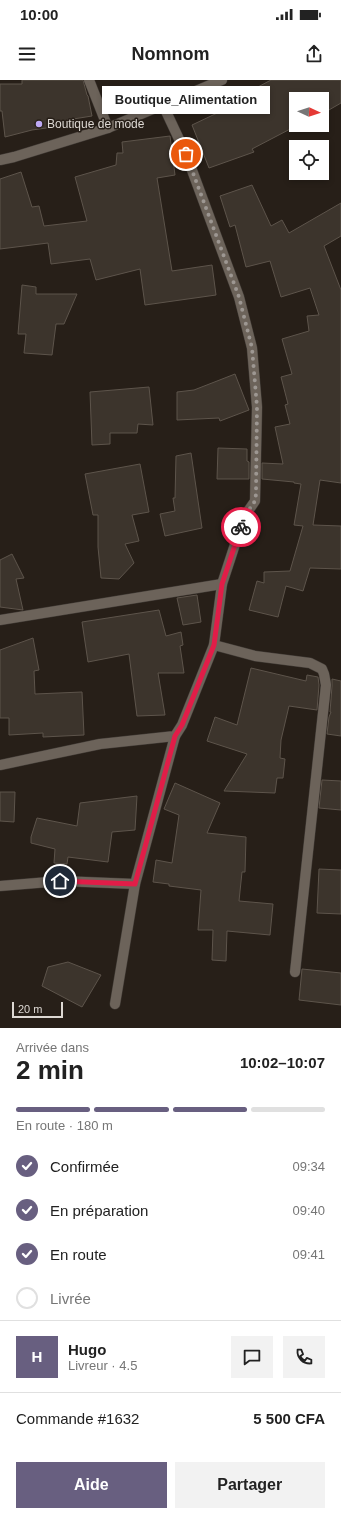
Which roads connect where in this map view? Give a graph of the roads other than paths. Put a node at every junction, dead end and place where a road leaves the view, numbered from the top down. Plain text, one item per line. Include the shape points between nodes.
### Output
1 (89, 80) edge
2 (222, 80) edge
3 (163, 105) junction
4 (108, 128) junction
5 (0, 160) edge
6 (222, 584) junction
7 (0, 620) edge
8 (214, 645) junction
9 (175, 736) junction
10 (0, 765) edge
11 (135, 884) junction
12 (0, 886) edge
13 (295, 972) dead end
14 (115, 1004) dead end

1 - 4 street
2 - 3 street
3 - 4 street
3 - 6 street via 186,154 239,297 252,348 257,407 256,494 255,501 244,517
4 - 5 street
6 - 7 street
6 - 8 street
8 - 9 street via 182,725
8 - 13 street via 255,656 310,663 322,669 324,674 326,684
9 - 10 street via 100,744
9 - 11 street
11 - 12 street via 60,881
11 - 14 street

